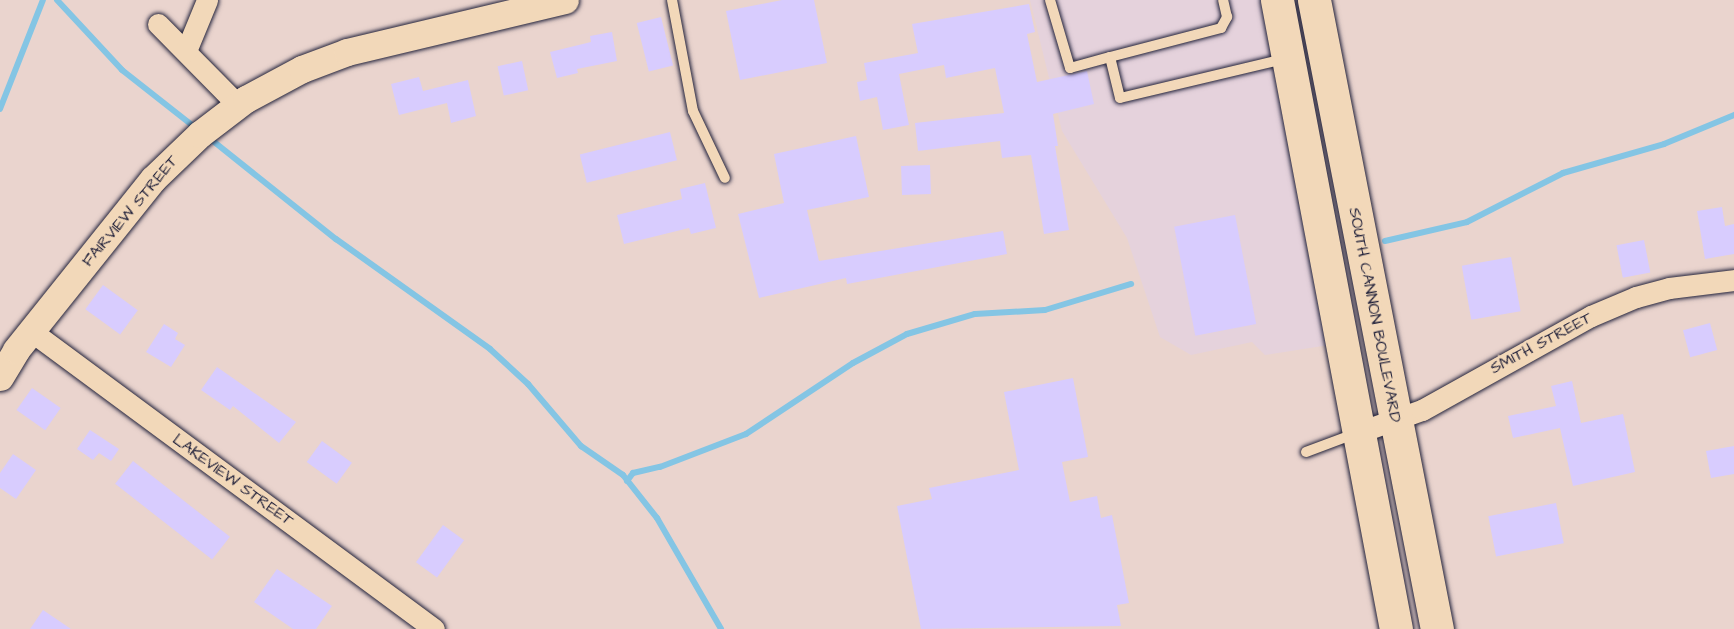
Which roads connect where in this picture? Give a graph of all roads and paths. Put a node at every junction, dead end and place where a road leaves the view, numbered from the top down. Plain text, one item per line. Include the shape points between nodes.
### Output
1 (207, 0) edge
2 (565, 0) edge
3 (672, 0) edge
4 (1050, 0) edge
5 (1223, 0) edge
6 (1277, 0) edge
7 (1314, 0) edge
8 (158, 24) dead end
9 (186, 51) junction
10 (1110, 57) junction
11 (1287, 59) junction
12 (238, 105) junction
13 (725, 178) dead end
14 (1734, 280) edge
15 (31, 331) junction
16 (0, 377) edge
17 (1396, 418) junction
18 (1357, 433) junction
19 (1306, 452) dead end
20 (434, 629) edge
21 (1396, 629) edge
22 (1437, 629) edge

1 - 9 street
2 - 12 street, FAIRVIEW STREET via 347,52 302,69
3 - 13 lane via 693,111
4 - 10 lane via 1070,68
5 - 10 lane via 1227,17 1221,28
6 - 11 main road
7 - 17 main road, SOUTH CANNON BOULEVARD
8 - 9 street
9 - 12 street
10 - 11 lane via 1120,98
11 - 18 main road
12 - 15 street, FAIRVIEW STREET via 170,161
14 - 17 street, SMITH STREET via 1669,288 1636,297 1591,316 1422,410
15 - 16 street, FAIRVIEW STREET
15 - 20 street, LAKEVIEW STREET
17 - 18 street, SMITH STREET
17 - 22 main road, SOUTH CANNON BOULEVARD
18 - 19 lane
18 - 21 main road

